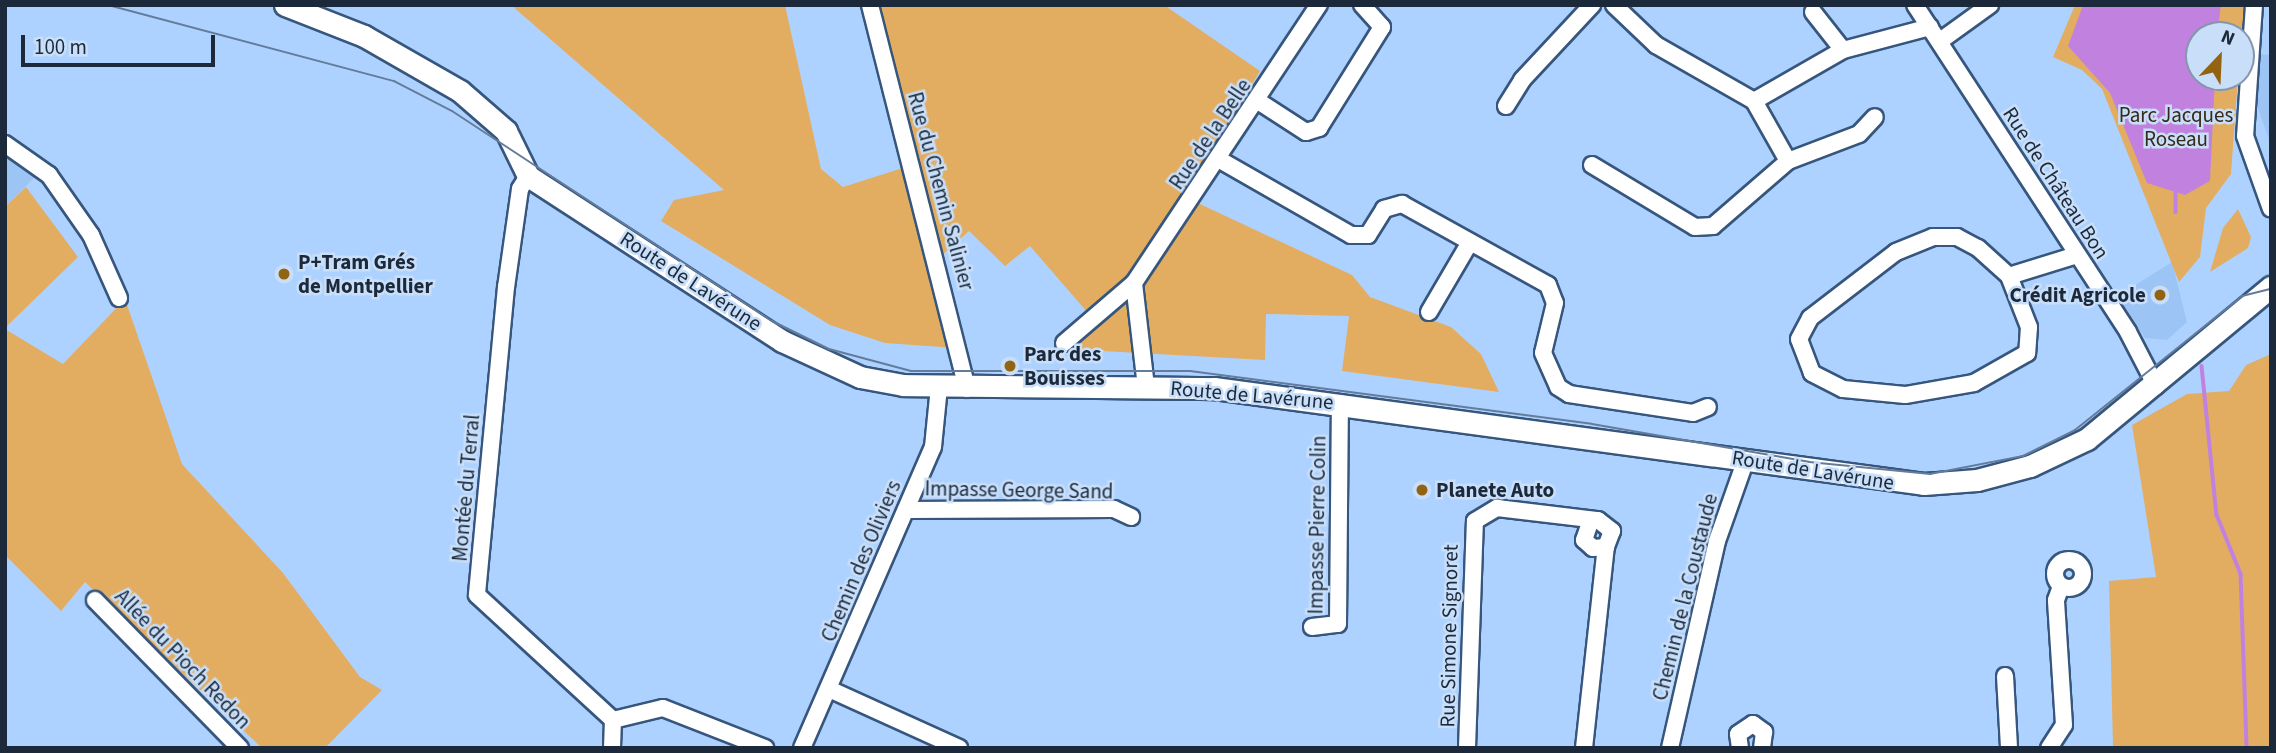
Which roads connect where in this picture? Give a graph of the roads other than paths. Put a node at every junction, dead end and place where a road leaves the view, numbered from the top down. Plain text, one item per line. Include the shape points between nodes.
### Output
1 (285, 5) edge
2 (870, 5) edge
3 (1319, 5) edge
4 (1362, 5) edge
5 (1592, 5) edge
6 (1614, 5) edge
7 (1915, 5) edge
8 (1990, 5) edge
9 (2254, 5) edge
10 (1813, 12) dead end
11 (1930, 27) junction
12 (1940, 41) junction
13 (1843, 50) junction
14 (1258, 101) junction
15 (1754, 101) junction
16 (1506, 106) dead end
17 (1875, 117) dead end
18 (5, 144) edge
19 (1220, 160) junction
20 (1788, 161) junction
21 (1592, 165) dead end
22 (528, 176) junction
23 (2271, 209) edge
24 (1470, 242) junction
25 (2077, 255) junction
26 (2009, 276) junction
27 (1134, 283) junction
28 (2271, 287) edge
29 (119, 299) dead end
30 (1429, 312) dead end
31 (1063, 343) dead end
32 (2156, 386) junction
33 (939, 387) junction
34 (1146, 387) junction
35 (967, 388) junction
36 (1340, 403) junction
37 (1708, 407) dead end
38 (1746, 459) junction
39 (906, 510) junction
40 (1131, 517) dead end
41 (2061, 586) dead end
42 (95, 600) dead end
43 (1312, 627) dead end
44 (2005, 676) dead end
45 (829, 689) junction
46 (612, 720) junction
47 (240, 748) edge
48 (612, 748) edge
49 (765, 748) edge
50 (803, 748) edge
51 (959, 748) edge
52 (1467, 748) edge
53 (1584, 748) edge
54 (1670, 748) edge
55 (1740, 748) edge
56 (1762, 748) edge
57 (2009, 748) edge
58 (2049, 748) edge

1 - 22 main road via 363,36 460,90 506,131
2 - 35 street, Rue du Chemin Salinier
3 - 14 street, Rue de la Belle
4 - 14 street via 1382,27 1319,128 1306,132
5 - 16 street
6 - 15 street via 1656,46
7 - 11 street, Rue de Château Bon
8 - 12 street
9 - 23 street via 2245,136
10 - 13 street
11 - 12 street, Rue de Château Bon
11 - 13 street
12 - 25 street, Rue de Château Bon
13 - 15 street
14 - 19 street, Rue de la Belle
15 - 20 street
17 - 20 street via 1859,134
18 - 29 street via 49,176 90,235
19 - 24 street via 1351,235 1368,235 1396,203
19 - 27 street, Rue de la Belle
20 - 21 street via 1703,228 1608,180
22 - 33 main road, Route de Lavérune via 782,341 860,377
22 - 46 street, Montée du Terral via 520,189 506,287 477,594
24 - 30 street
24 - 37 street via 1554,293 1542,341 1562,391 1693,413
25 - 26 street
25 - 32 street, Rue de Château Bon
26 - 26 street via 1957,237 1933,237 1896,252 1810,318 1799,339 1803,359 1826,384 1860,392 1905,395 1975,383 2017,363 2031,342
27 - 31 street, Rue de la Belle
27 - 34 street
28 - 32 main road, Route de Lavérune
32 - 38 main road, Route de Lavérune via 2087,439 2030,466 1977,480 1893,484
33 - 35 main road, Route de Lavérune
33 - 39 street, Chemin des Oliviers via 938,432
34 - 35 main road, Route de Lavérune
34 - 36 main road, Route de Lavérune
36 - 38 main road, Route de Lavérune
36 - 43 street, Impasse Pierre Colin via 1338,624
38 - 54 street, Chemin de la Coustaude via 1717,541
39 - 40 street, Impasse George Sand via 1114,509
39 - 45 street, Chemin des Oliviers
41 - 58 street via 2056,600 2064,725
42 - 47 street, Allée du Pioch Redon
44 - 57 street
45 - 50 street, Chemin des Oliviers
45 - 51 street
46 - 48 street
46 - 49 street via 663,708
52 - 53 street, Rue Simone Signoret via 1475,521 1497,508 1590,523 1584,540 1593,548 1606,547
55 - 56 street via 1738,734 1753,724 1764,732

